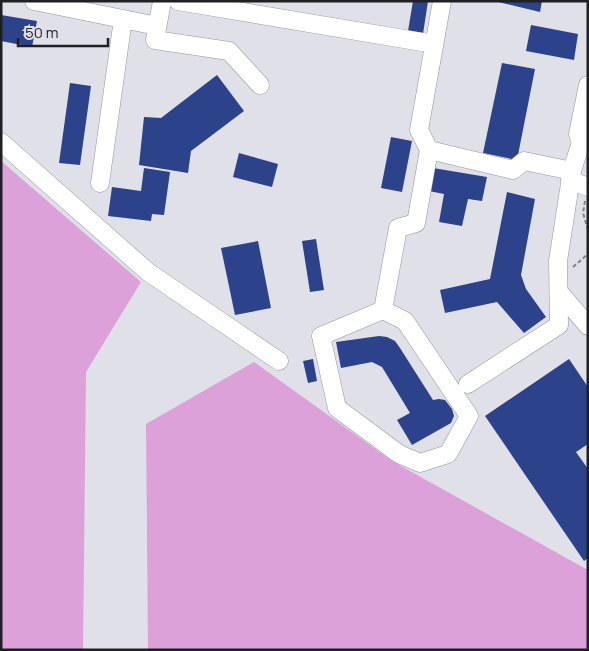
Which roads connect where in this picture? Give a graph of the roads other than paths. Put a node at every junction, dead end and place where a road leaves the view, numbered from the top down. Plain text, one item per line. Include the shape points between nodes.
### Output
1 (34, 1) edge
2 (162, 1) edge
3 (178, 1) edge
4 (442, 1) edge
5 (123, 19) junction
6 (158, 26) junction
7 (434, 44) junction
8 (260, 85) dead end
9 (588, 85) edge
10 (584, 141) edge
11 (1, 142) edge
12 (429, 150) junction
13 (571, 176) junction
14 (100, 183) dead end
15 (588, 187) edge
16 (559, 292) junction
17 (383, 310) junction
18 (588, 326) edge
19 (279, 361) dead end
20 (468, 384) dead end

1 - 5 street
2 - 6 street
3 - 7 street
4 - 7 street
5 - 6 street
5 - 14 street
6 - 8 street via 155,40 229,51
7 - 12 street via 419,130
9 - 10 street via 578,134
10 - 13 street
11 - 19 street via 148,272
12 - 13 street via 513,170 524,161
12 - 17 street via 416,223 398,228
13 - 15 street
13 - 16 street via 558,260
16 - 18 street
16 - 20 street via 559,325
17 - 17 street via 405,321 469,416 448,454 420,463 399,454 337,408 320,336

